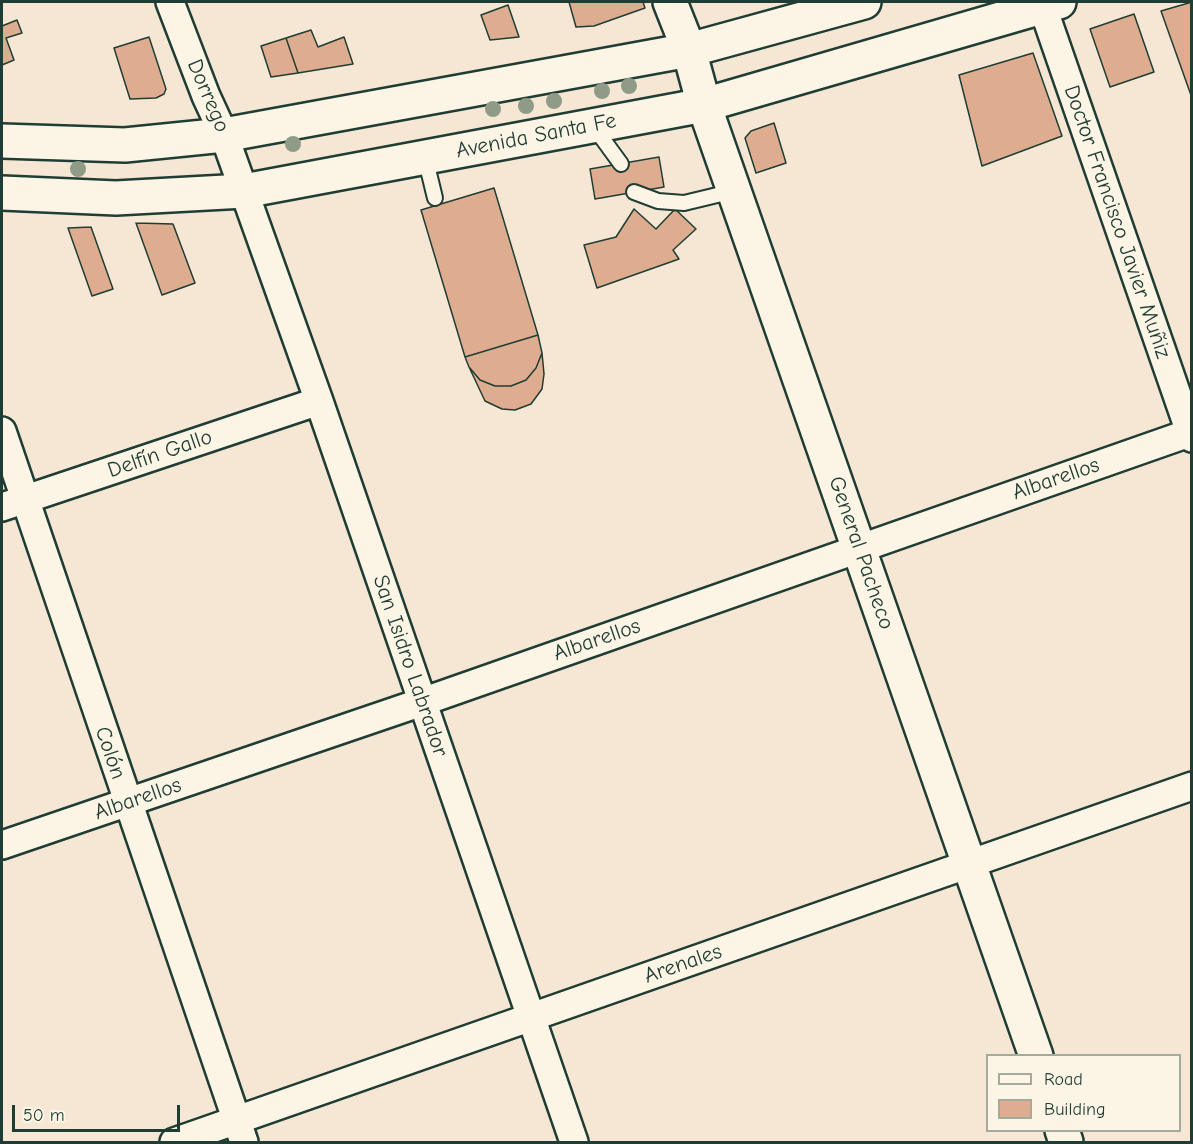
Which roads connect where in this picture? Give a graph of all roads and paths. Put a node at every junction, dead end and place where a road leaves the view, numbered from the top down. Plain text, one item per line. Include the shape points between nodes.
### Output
1 (170, 2) edge
2 (670, 2) edge
3 (864, 2) edge
4 (1047, 3) edge
5 (689, 50) junction
6 (704, 105) junction
7 (592, 126) junction
8 (224, 135) junction
9 (2, 141) edge
10 (425, 157) junction
11 (621, 164) dead end
12 (244, 191) junction
13 (734, 191) junction
14 (634, 192) dead end
15 (2, 193) edge
16 (435, 198) dead end
17 (319, 401) junction
18 (2, 431) edge
19 (1191, 434) edge
20 (13, 504) edge
21 (859, 548) junction
22 (422, 702) junction
23 (1191, 786) edge
24 (127, 802) junction
25 (2, 845) edge
26 (969, 864) junction
27 (531, 1017) junction
28 (1035, 1054) edge
29 (240, 1132) edge
30 (174, 1143) edge
31 (574, 1143) edge

1 - 8 street, Dorrego
2 - 5 main road, General Pacheco
3 - 5 main road
4 - 6 main road, Avenida Santa Fe
4 - 19 street, Doctor Francisco Javier Muñiz
5 - 6 main road, General Pacheco
5 - 8 main road
6 - 7 main road, Avenida Santa Fe
6 - 13 main road, General Pacheco
7 - 10 main road, Avenida Santa Fe
7 - 11 lane
8 - 9 main road via 125,146
8 - 12 street, Dorrego
10 - 12 main road, Avenida Santa Fe
10 - 16 lane
12 - 15 main road, Avenida Santa Fe via 116,198
12 - 17 street, San Isidro Labrador
13 - 14 lane via 684,203 658,201
13 - 21 main road, General Pacheco
17 - 20 street, Delfín Gallo
17 - 22 street, San Isidro Labrador
18 - 20 street, Colón
19 - 21 street, Albarellos
20 - 24 street, Colón
21 - 22 street, Albarellos
21 - 26 main road, General Pacheco
22 - 24 street, Albarellos
22 - 27 street, San Isidro Labrador
23 - 26 street, Arenales
24 - 25 street, Albarellos
24 - 29 street, Colón
26 - 27 street, Arenales
26 - 28 main road, General Pacheco
27 - 29 street, Arenales
27 - 31 street, San Isidro Labrador
29 - 30 street, Arenales

